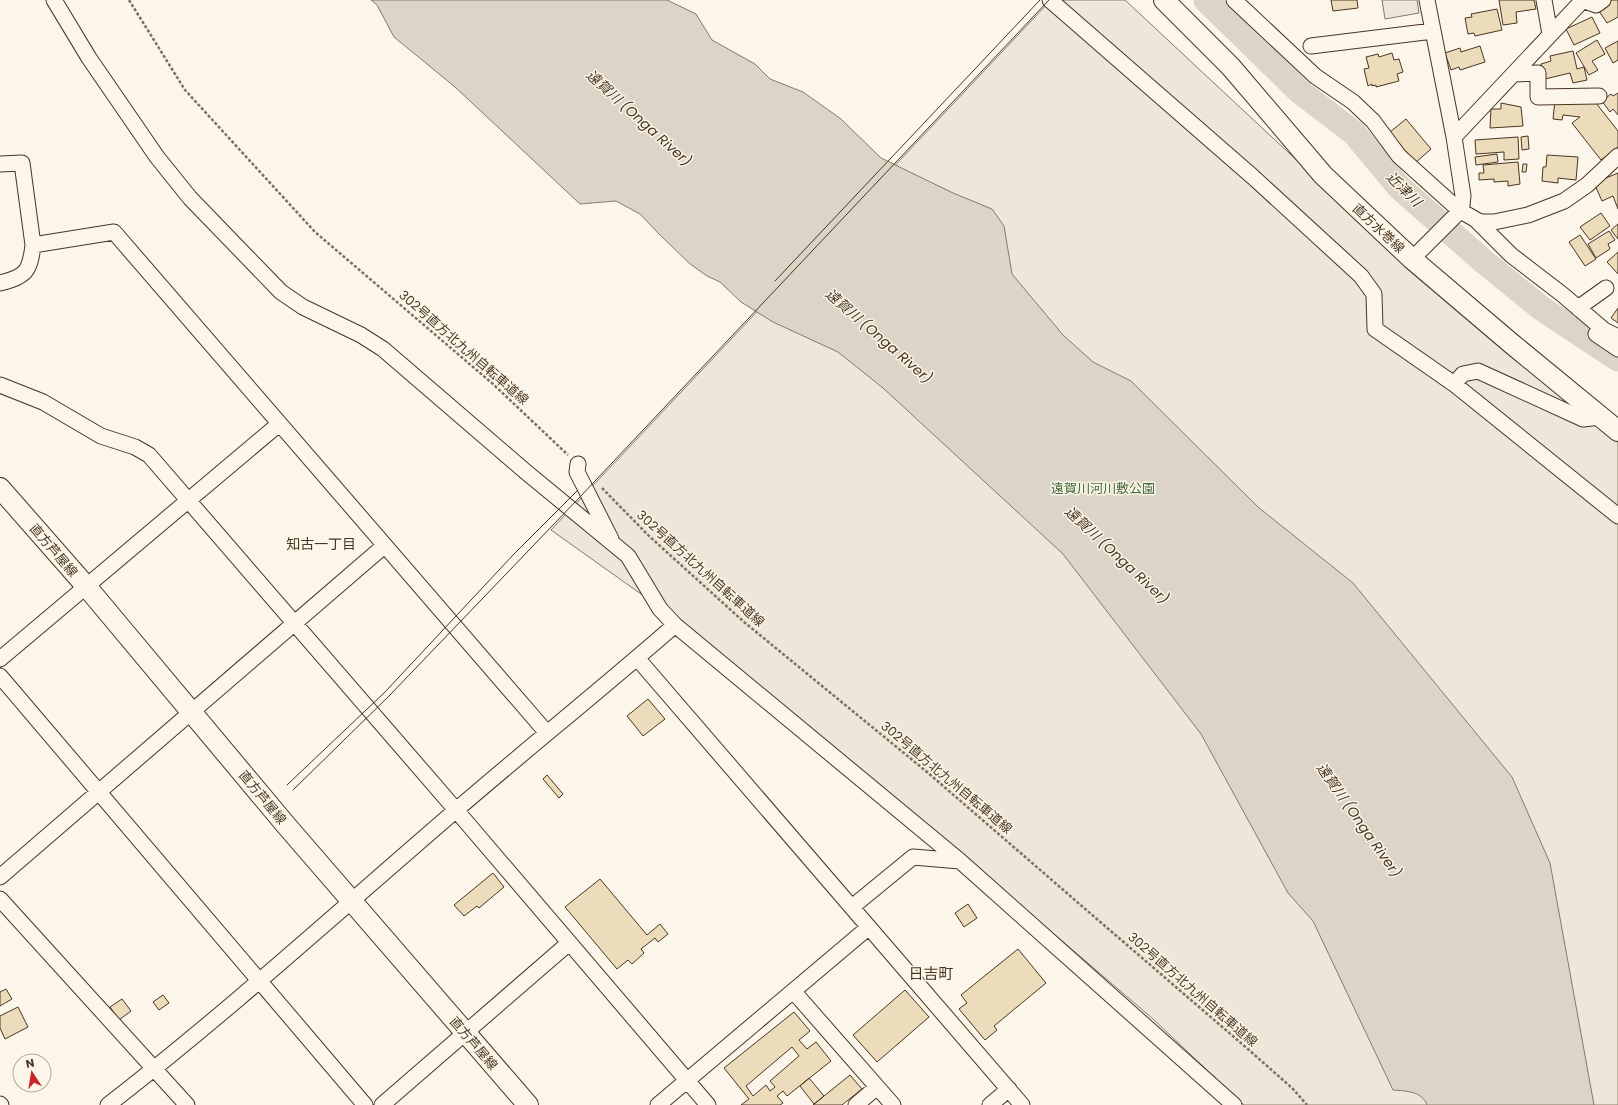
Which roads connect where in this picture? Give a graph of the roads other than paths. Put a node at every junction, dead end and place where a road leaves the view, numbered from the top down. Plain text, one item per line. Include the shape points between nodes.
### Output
1 (54, 0) edge
2 (1050, 0) edge
3 (1164, 0) edge
4 (1234, 0) edge
5 (1427, 0) edge
6 (1544, 0) edge
7 (1582, 0) edge
8 (1603, 0) edge
9 (1432, 30) junction
10 (1550, 34) junction
11 (1311, 46) dead end
12 (1514, 74) junction
13 (1599, 96) dead end
14 (1454, 137) junction
15 (1618, 156) edge
16 (0, 164) edge
17 (1457, 213) junction
18 (1476, 220) junction
19 (33, 245) junction
20 (1511, 256) junction
21 (1412, 258) junction
22 (0, 283) edge
23 (1606, 288) dead end
24 (1578, 308) junction
25 (1618, 337) edge
26 (1618, 349) edge
27 (1454, 384) junction
28 (0, 385) edge
29 (1600, 417) junction
30 (279, 424) junction
31 (1618, 431) edge
32 (578, 464) road end
33 (0, 488) edge
34 (188, 501) junction
35 (1618, 516) edge
36 (613, 543) junction
37 (384, 546) junction
38 (86, 586) junction
39 (295, 623) junction
40 (675, 625) junction
41 (637, 658) junction
42 (0, 659) edge
43 (0, 676) edge
44 (191, 712) junction
45 (547, 733) junction
46 (99, 792) junction
47 (456, 810) junction
48 (960, 861) junction
49 (0, 877) edge
50 (0, 899) edge
51 (352, 901) junction
52 (852, 907) junction
53 (870, 927) junction
54 (569, 944) junction
55 (260, 980) junction
56 (794, 992) junction
57 (466, 1032) junction
58 (155, 1069) junction
59 (687, 1080) junction
60 (877, 1087) junction
61 (1009, 1089) junction
62 (363, 1104) edge
63 (108, 1105) edge
64 (187, 1105) edge
65 (382, 1105) edge
66 (528, 1105) edge
67 (658, 1105) edge
68 (708, 1105) edge
69 (856, 1105) edge
70 (893, 1105) edge
71 (990, 1105) edge
72 (1022, 1105) edge
73 (1234, 1105) edge

1 - 36 street via 89,58 157,158 190,198 281,292 303,307 361,335 383,349
2 - 27 street via 1253,177 1361,276 1374,294 1376,328
3 - 21 main road, 直方水巻線 via 1231,67 1323,175
4 - 17 street via 1314,76 1352,102 1373,121 1399,156
5 - 9 street
6 - 10 street
7 - 8 street via 1596,5
7 - 10 street
9 - 11 street
9 - 14 street
10 - 12 street
12 - 13 street via 1538,73 1538,97
12 - 14 street
14 - 17 street via 1463,196 1462,205
15 - 18 street via 1587,185 1564,201 1528,215 1494,222
16 - 19 street via 22,163
17 - 18 street
17 - 21 street
18 - 20 street
19 - 22 street via 24,274
19 - 30 street via 114,232
20 - 24 street
20 - 26 street via 1532,284
21 - 29 main road, 直方水巻線
23 - 24 street
24 - 25 street via 1604,330
27 - 29 street via 1463,374 1478,371 1583,419
27 - 35 street
28 - 34 street via 43,402 102,436 135,447 149,455
29 - 31 main road, 直方水巻線
30 - 34 street
30 - 37 street
32 - 36 street via 577,472
33 - 38 main road, 直方芦屋線
34 - 38 street
34 - 39 street
36 - 40 street via 628,556 660,609
37 - 39 street
37 - 45 street
38 - 42 street
38 - 44 main road, 直方芦屋線
39 - 44 street
39 - 47 street
40 - 41 street
40 - 48 street
41 - 45 street
41 - 52 street
43 - 46 street
44 - 46 street
44 - 51 main road, 直方芦屋線
45 - 47 street
46 - 49 street
46 - 55 street
47 - 51 street
47 - 54 street
48 - 52 street via 913,857
48 - 73 street
50 - 58 street
51 - 55 street
51 - 57 main road, 直方芦屋線
52 - 53 street
53 - 56 street
53 - 61 street
54 - 57 street
54 - 59 street
55 - 58 street
55 - 62 street
56 - 59 street
56 - 60 street
57 - 65 street
57 - 66 main road, 直方芦屋線
58 - 63 street
58 - 64 street
59 - 67 street
59 - 68 street
60 - 69 street
60 - 70 street
61 - 71 street
61 - 72 street

